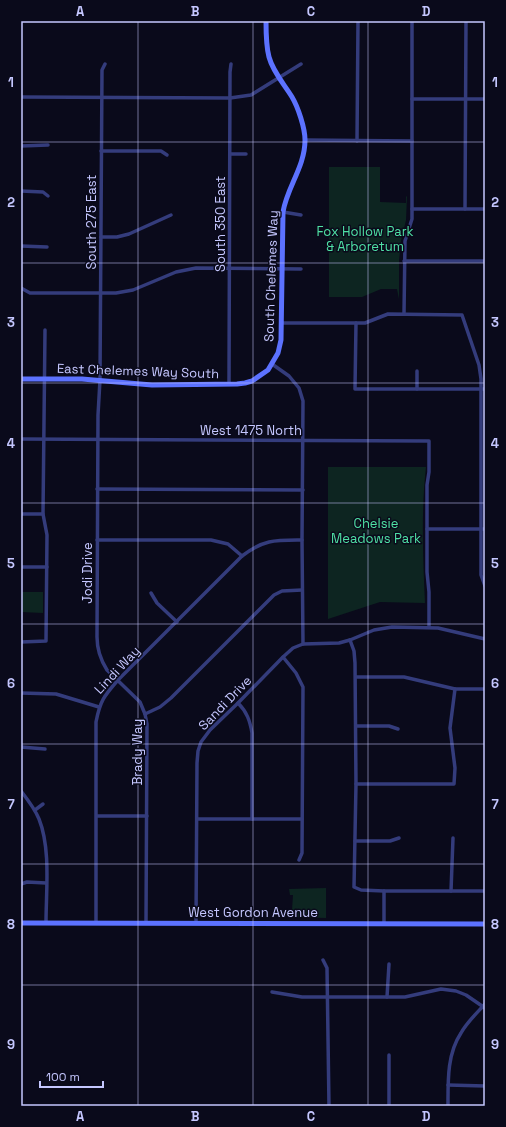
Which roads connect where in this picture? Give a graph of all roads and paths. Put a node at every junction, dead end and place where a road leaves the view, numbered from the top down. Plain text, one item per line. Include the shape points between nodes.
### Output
1 (266, 21) edge
2 (358, 21) edge
3 (412, 21) edge
4 (466, 21) edge
5 (105, 64) dead end
6 (231, 64) dead end
7 (301, 64) dead end
8 (279, 78) junction
9 (21, 97) edge
10 (102, 98) junction
11 (230, 98) junction
12 (412, 99) junction
13 (465, 99) junction
14 (485, 99) edge
15 (305, 140) junction
16 (357, 140) junction
17 (412, 141) junction
18 (48, 145) dead end
19 (21, 146) edge
20 (101, 151) junction
21 (230, 154) junction
22 (246, 154) dead end
23 (166, 155) dead end
24 (21, 191) edge
25 (48, 196) dead end
26 (412, 209) junction
27 (465, 209) junction
28 (485, 209) edge
29 (283, 212) junction
30 (171, 215) dead end
31 (302, 215) dead end
32 (101, 237) junction
33 (21, 246) edge
34 (47, 246) dead end
35 (404, 261) junction
36 (485, 261) edge
37 (229, 268) junction
38 (282, 269) junction
39 (301, 269) dead end
40 (22, 288) edge
41 (100, 293) junction
42 (404, 314) junction
43 (282, 323) junction
44 (356, 323) junction
45 (45, 330) dead end
46 (272, 364) junction
47 (417, 372) dead end
48 (21, 379) edge
49 (44, 379) junction
50 (100, 380) junction
51 (229, 384) junction
52 (417, 389) junction
53 (483, 389) edge
54 (98, 415) joint
55 (21, 439) edge
56 (44, 439) junction
57 (97, 439) junction
58 (303, 440) junction
59 (98, 489) junction
60 (303, 490) junction
61 (21, 514) edge
62 (43, 514) junction
63 (427, 529) junction
64 (480, 529) junction
65 (485, 529) edge
66 (97, 540) junction
67 (302, 540) junction
68 (242, 556) junction
69 (21, 567) edge
70 (47, 567) junction
71 (485, 586) edge
72 (302, 590) junction
73 (151, 593) dead end
74 (177, 622) junction
75 (429, 627) junction
76 (485, 639) edge
77 (350, 640) junction
78 (21, 642) edge
79 (303, 644) junction
80 (284, 657) junction
81 (356, 677) junction
82 (118, 680) junction
83 (455, 689) junction
84 (485, 689) edge
85 (21, 693) edge
86 (238, 704) junction
87 (99, 707) junction
88 (145, 714) junction
89 (356, 726) junction
90 (398, 729) dead end
91 (21, 747) edge
92 (45, 749) dead end
93 (356, 784) junction
94 (21, 791) edge
95 (43, 804) dead end
96 (35, 810) junction
97 (96, 816) junction
98 (147, 816) junction
99 (197, 819) junction
100 (252, 819) junction
101 (302, 819) junction
102 (399, 838) dead end
103 (453, 838) dead end
104 (355, 841) junction
105 (299, 860) dead end
106 (46, 883) junction
107 (21, 884) edge
108 (384, 890) junction
109 (451, 890) junction
110 (485, 891) edge
111 (384, 922) junction
112 (21, 923) edge
113 (46, 923) junction
114 (96, 923) junction
115 (146, 923) junction
116 (196, 923) junction
117 (485, 924) edge
118 (323, 960) dead end
119 (389, 964) dead end
120 (272, 992) dead end
121 (327, 997) junction
122 (388, 997) junction
123 (484, 1006) edge
124 (389, 1055) dead end
125 (448, 1085) junction
126 (485, 1086) edge
127 (329, 1106) edge
128 (389, 1106) edge
129 (448, 1106) edge

1 - 8 street, South Chelemes Way via 269,58
2 - 16 street
3 - 12 street
4 - 13 street
5 - 10 street, South 275 East via 102,70
6 - 11 street, South 350 East
7 - 8 street
8 - 11 street via 251,95
8 - 15 street, South Chelemes Way via 293,97
9 - 10 street
10 - 11 street
10 - 20 street, South 275 East
11 - 21 street, South 350 East
12 - 13 street
12 - 17 street
13 - 14 street
13 - 27 street
15 - 16 street
15 - 29 street, South Chelemes Way via 301,166 285,199
16 - 17 street
17 - 26 street
18 - 19 street
20 - 23 street via 161,151
20 - 32 street, South 275 East
21 - 22 street
21 - 37 street, South 350 East
24 - 25 street via 43,192
26 - 27 street
26 - 35 street via 412,219 405,241
27 - 28 street
29 - 31 street
29 - 38 street, South Chelemes Way
30 - 32 street via 129,234
32 - 41 street, South 275 East
33 - 34 street
35 - 36 street
35 - 42 street
37 - 38 street
37 - 41 street via 186,270 133,290
37 - 51 street, South 350 East
38 - 39 street
38 - 43 street, South Chelemes Way
40 - 41 street via 30,293
41 - 50 street, South 275 East
42 - 44 street via 388,314 372,321
42 - 53 street via 462,314 479,365
43 - 44 street
43 - 46 street, South Chelemes Way via 278,353
44 - 52 street via 355,389
45 - 49 street
46 - 51 street, East Chelemes Way South via 252,381
46 - 58 street via 300,388 303,400
47 - 52 street
48 - 49 street, East Chelemes Way South
49 - 50 street, East Chelemes Way South
49 - 56 street
50 - 51 street, East Chelemes Way South via 152,385
50 - 54 street, South 275 East
52 - 53 street
53 - 64 street via 480,432
54 - 57 street, Jodi Drive
55 - 56 street, West 1475 North
56 - 57 street, West 1475 North
56 - 62 street
57 - 58 street, West 1475 North
57 - 59 street, Jodi Drive
58 - 60 street
58 - 63 street, West 1475 North via 429,441
59 - 60 street
59 - 66 street, Jodi Drive
60 - 67 street
61 - 62 street
62 - 70 street via 47,535
63 - 64 street
63 - 75 street
64 - 65 street
64 - 71 street via 480,575
66 - 68 street via 211,540 228,544
66 - 82 street, Jodi Drive via 97,648 103,664
67 - 68 street, Lindi Way via 262,544
67 - 72 street
68 - 74 street, Lindi Way
69 - 70 street
70 - 78 street via 46,641
72 - 79 street
72 - 88 street, Brady Way via 282,591 274,595 171,698
73 - 74 street via 157,603
74 - 82 street, Lindi Way
75 - 76 street
75 - 77 street via 383,628
77 - 79 street via 332,644
77 - 81 street via 355,657
79 - 80 street, Sandi Drive via 293,648
80 - 86 street, Sandi Drive
80 - 101 street via 303,687
81 - 83 street via 404,677
81 - 89 street
82 - 87 street, Lindi Way via 102,699
82 - 88 street, Jodi Drive via 140,702
83 - 84 street
83 - 93 street via 450,728 455,768 454,784
85 - 87 street via 49,693
86 - 99 street, Sandi Drive via 210,730 198,751
86 - 100 street via 246,712 252,733
87 - 97 street, Lindi Way via 96,722
88 - 98 street, Brady Way
89 - 90 street via 389,726
89 - 93 street
91 - 92 street
93 - 104 street
94 - 96 street
95 - 96 street
96 - 106 street via 47,845
97 - 98 street
97 - 114 street, Lindi Way
98 - 115 street, Brady Way
99 - 100 street
99 - 116 street, Sandi Drive
100 - 101 street
101 - 105 street via 302,853
102 - 104 street via 390,841
103 - 109 street
104 - 108 street via 354,887 361,890
106 - 107 street
106 - 113 street
108 - 109 street
108 - 111 street
109 - 110 street
111 - 116 street, West Gordon Avenue
111 - 117 street, West Gordon Avenue
112 - 113 street, West Gordon Avenue
113 - 114 street, West Gordon Avenue
114 - 115 street, West Gordon Avenue
115 - 116 street, West Gordon Avenue
118 - 121 street via 327,968
119 - 122 street
120 - 121 street via 302,997
121 - 122 street
121 - 127 street
122 - 123 street via 405,997 442,989 466,995
123 - 125 street via 460,1033 453,1048
124 - 128 street
125 - 126 street
125 - 129 street

